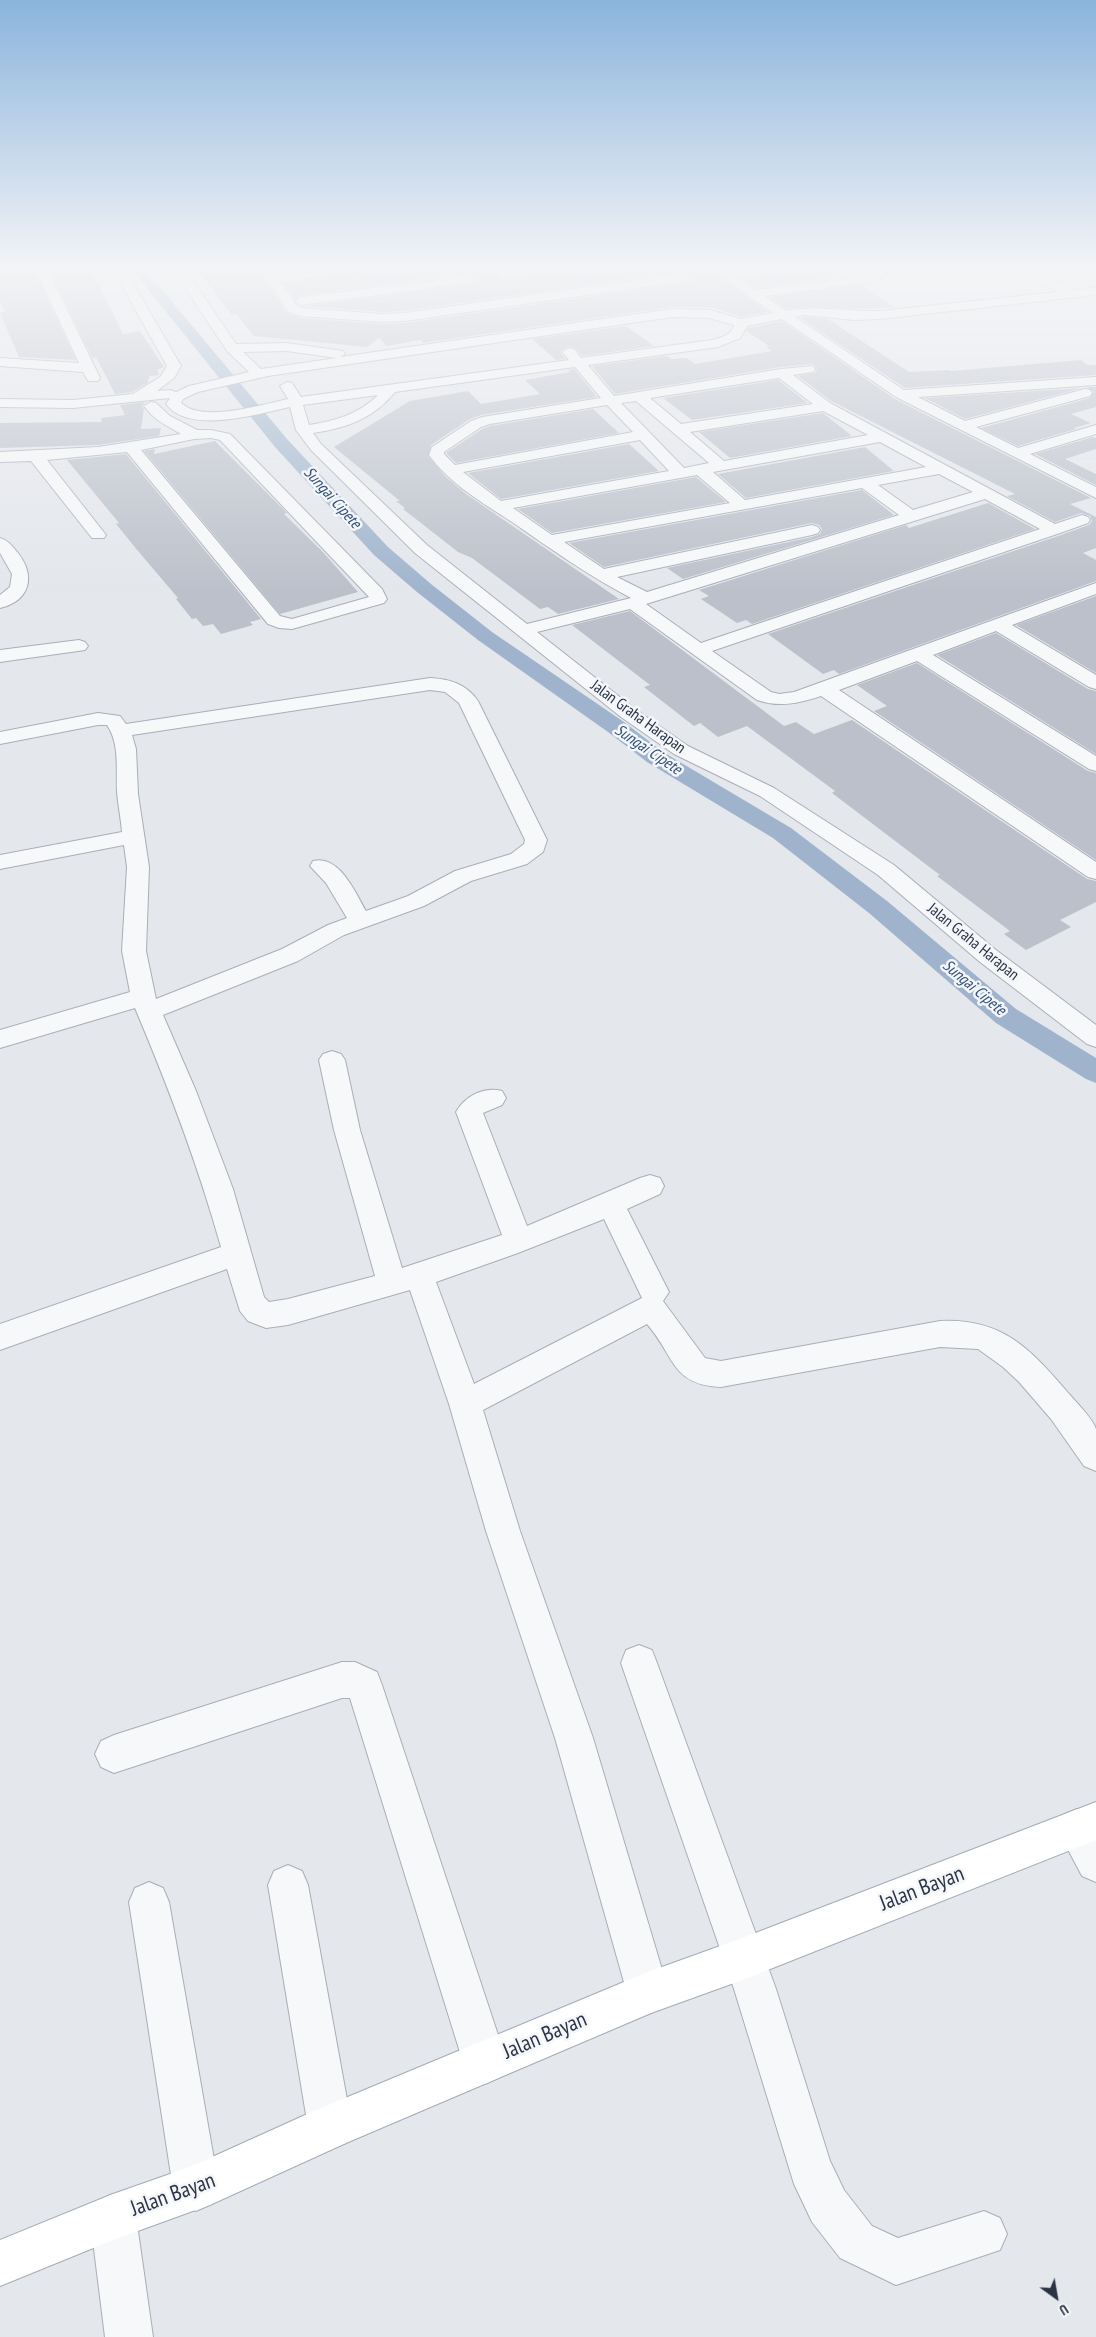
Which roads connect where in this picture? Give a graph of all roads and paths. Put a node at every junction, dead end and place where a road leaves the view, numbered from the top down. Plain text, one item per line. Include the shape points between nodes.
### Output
1 (169, 375) edge
2 (253, 375) edge
3 (259, 375) edge
4 (496, 375) edge
5 (589, 375) edge
6 (774, 375) edge
7 (782, 375) edge
8 (873, 375) edge
9 (1096, 380) edge
10 (390, 389) junction
11 (1096, 390) edge
12 (183, 393) junction
13 (901, 394) junction
14 (639, 396) junction
15 (135, 397) junction
16 (611, 401) junction
17 (0, 404) edge
18 (173, 404) junction
19 (286, 404) junction
20 (151, 406) junction
21 (825, 406) junction
22 (22, 409) junction
23 (0, 411) edge
24 (962, 426) junction
25 (678, 429) junction
26 (1096, 429) edge
27 (303, 430) junction
28 (194, 434) junction
29 (643, 435) junction
30 (881, 437) junction
31 (131, 447) junction
32 (1017, 452) junction
33 (0, 457) edge
34 (36, 457) junction
35 (720, 465) junction
36 (700, 469) junction
37 (941, 469) junction
38 (451, 470) junction
39 (679, 472) junction
40 (1096, 473) edge
41 (1072, 480) junction
42 (865, 483) junction
43 (1096, 492) edge
44 (987, 493) junction
45 (742, 505) junction
46 (498, 506) junction
47 (908, 514) junction
48 (1082, 520) dead end
49 (1054, 530) junction
50 (98, 535) dead end
51 (550, 540) junction
52 (0, 543) edge
53 (601, 575) junction
54 (1096, 588) edge
55 (1071, 597) junction
56 (639, 600) junction
57 (0, 603) edge
58 (1088, 607) dead end
59 (998, 625) junction
60 (524, 630) junction
61 (80, 646) dead end
62 (697, 650) junction
63 (919, 654) junction
64 (0, 656) edge
65 (1096, 683) edge
66 (824, 689) junction
67 (121, 731) junction
68 (0, 738) edge
69 (1096, 765) edge
70 (135, 836) junction
71 (0, 862) edge
72 (321, 866) dead end
73 (1096, 872) edge
74 (360, 920) junction
75 (146, 1004) junction
76 (1096, 1038) edge
77 (0, 1039) edge
78 (332, 1060) dead end
79 (493, 1098) dead end
80 (650, 1186) dead end
81 (611, 1204) junction
82 (518, 1241) junction
83 (236, 1253) junction
84 (405, 1279) junction
85 (654, 1292) dead end
86 (0, 1337) edge
87 (465, 1404) junction
88 (1096, 1456) edge
89 (639, 1663) dead end
90 (114, 1754) dead end
91 (1090, 1837) edge
92 (288, 1885) dead end
93 (149, 1902) dead end
94 (745, 1958) junction
95 (648, 1993) junction
96 (485, 2062) junction
97 (330, 2127) junction
98 (196, 2188) junction
99 (113, 2217) junction
100 (984, 2234) dead end
101 (0, 2263) edge
102 (128, 2337) edge

1 - 15 street
2 - 12 street
3 - 19 street, Jalan Graha Harapan via 289,389 294,397
4 - 10 street
5 - 16 street
6 - 14 street
7 - 21 street
8 - 13 street
9 - 13 street
10 - 19 street
10 - 27 street via 382,402 360,417
11 - 24 street
12 - 15 street
12 - 18 street
13 - 24 street
14 - 16 street
14 - 25 street
15 - 22 street
16 - 29 street
16 - 38 street via 482,422 437,450
17 - 22 street
18 - 19 street via 177,410 191,415 213,416
18 - 20 street
19 - 27 street, Jalan Graha Harapan
20 - 22 street via 64,413
20 - 28 street via 165,419
21 - 25 street
21 - 30 street
22 - 23 street
24 - 32 street
25 - 35 street
26 - 32 street
27 - 60 street, Jalan Graha Harapan via 316,447 421,550
28 - 31 street
28 - 31 street via 224,437 376,592 378,598 292,624 274,620
29 - 38 street
29 - 39 street
30 - 35 street
30 - 37 street
31 - 34 street
32 - 41 street
33 - 34 street
34 - 50 street
35 - 36 street
36 - 39 street
36 - 45 street
37 - 42 street
37 - 44 street
38 - 46 street
39 - 46 street
40 - 41 street
41 - 43 street
42 - 45 street
42 - 47 street
44 - 47 street
44 - 49 street
45 - 51 street
46 - 51 street
47 - 53 street
47 - 56 street
48 - 49 street
49 - 62 street
51 - 53 street
52 - 57 street via 17,562 21,578 18,588
53 - 56 street
54 - 55 street
55 - 58 street
55 - 59 street
56 - 60 street
56 - 62 street
59 - 63 street
59 - 65 street
60 - 76 street, Jalan Graha Harapan via 670,743 767,792 886,870 988,956
61 - 64 street
62 - 66 street via 772,700
63 - 66 street
63 - 69 street
66 - 73 street
67 - 68 street via 113,720 98,719
67 - 70 street via 126,749 128,794
67 - 74 street via 430,684 442,684 461,692 468,700 536,840 535,847 519,859 463,876 416,901
70 - 71 street
70 - 75 street via 138,867 134,951
72 - 74 street via 335,879
74 - 75 street via 290,955
75 - 77 street
75 - 83 street via 220,1189
78 - 84 street via 346,1130
79 - 82 street via 474,1105 469,1112
80 - 81 street
81 - 82 street
81 - 85 street
82 - 84 street
83 - 84 street via 251,1302 258,1312 266,1316
83 - 86 street
84 - 87 street
87 - 88 street via 651,1308 694,1367 704,1373 721,1374 940,1334 965,1333 988,1339 1036,1378
87 - 95 street via 503,1531 574,1738
89 - 94 street
90 - 96 street via 342,1680 355,1680 364,1685
91 - 94 main road, Jalan Bayan
92 - 97 street
93 - 98 street
94 - 95 main road, Jalan Bayan
94 - 100 street via 810,2168 828,2206 856,2242 896,2262
95 - 96 main road, Jalan Bayan
96 - 97 main road, Jalan Bayan
97 - 98 main road, Jalan Bayan
98 - 99 main road, Jalan Bayan
99 - 101 main road, Jalan Bayan
99 - 102 street

